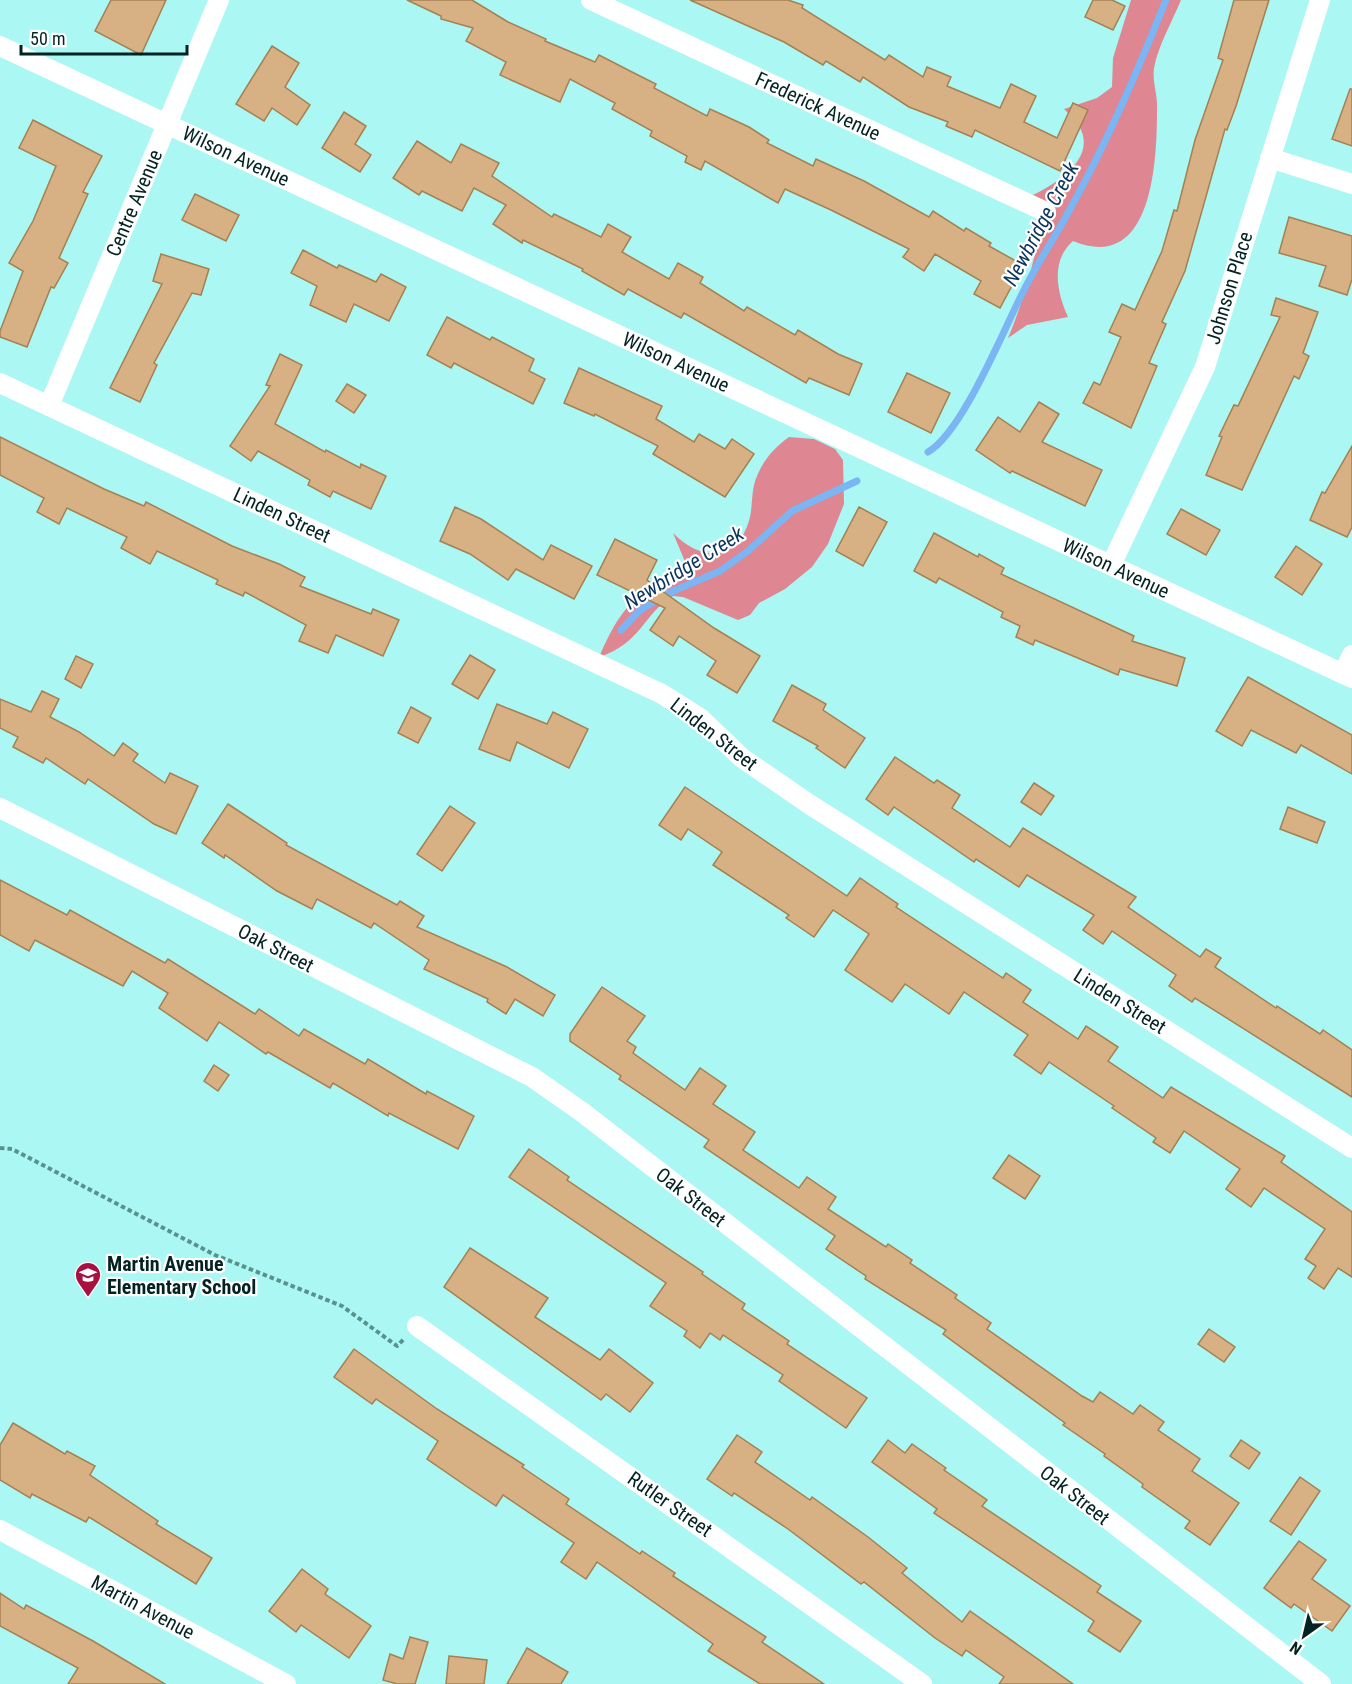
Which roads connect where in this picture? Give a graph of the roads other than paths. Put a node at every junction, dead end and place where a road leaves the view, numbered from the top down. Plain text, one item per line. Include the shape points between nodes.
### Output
1 (219, 0) edge
2 (591, 0) edge
3 (1320, 0) edge
4 (0, 46) edge
5 (167, 124) junction
6 (1270, 158) junction
7 (1352, 184) edge
8 (1046, 212) dead end
9 (0, 383) edge
10 (49, 406) junction
11 (1111, 565) junction
12 (1352, 655) edge
13 (1348, 676) edge
14 (0, 808) edge
15 (1352, 1148) edge
16 (417, 1326) dead end
17 (0, 1530) edge
18 (286, 1684) edge
19 (922, 1684) edge
20 (1321, 1684) edge

1 - 5 street, Centre Avenue
2 - 8 street, Frederick Avenue
3 - 6 street, Johnson Place
4 - 5 street, Wilson Avenue
5 - 10 street, Centre Avenue
5 - 11 street, Wilson Avenue
6 - 7 street
6 - 11 street, Johnson Place via 1205,367
9 - 10 street, Linden Street
10 - 15 street, Linden Street via 663,694 700,718 742,758 809,804
11 - 13 street, Wilson Avenue
12 - 13 street
14 - 20 street, Oak Street via 532,1077
16 - 19 street, Rutler Street
17 - 18 street, Martin Avenue

